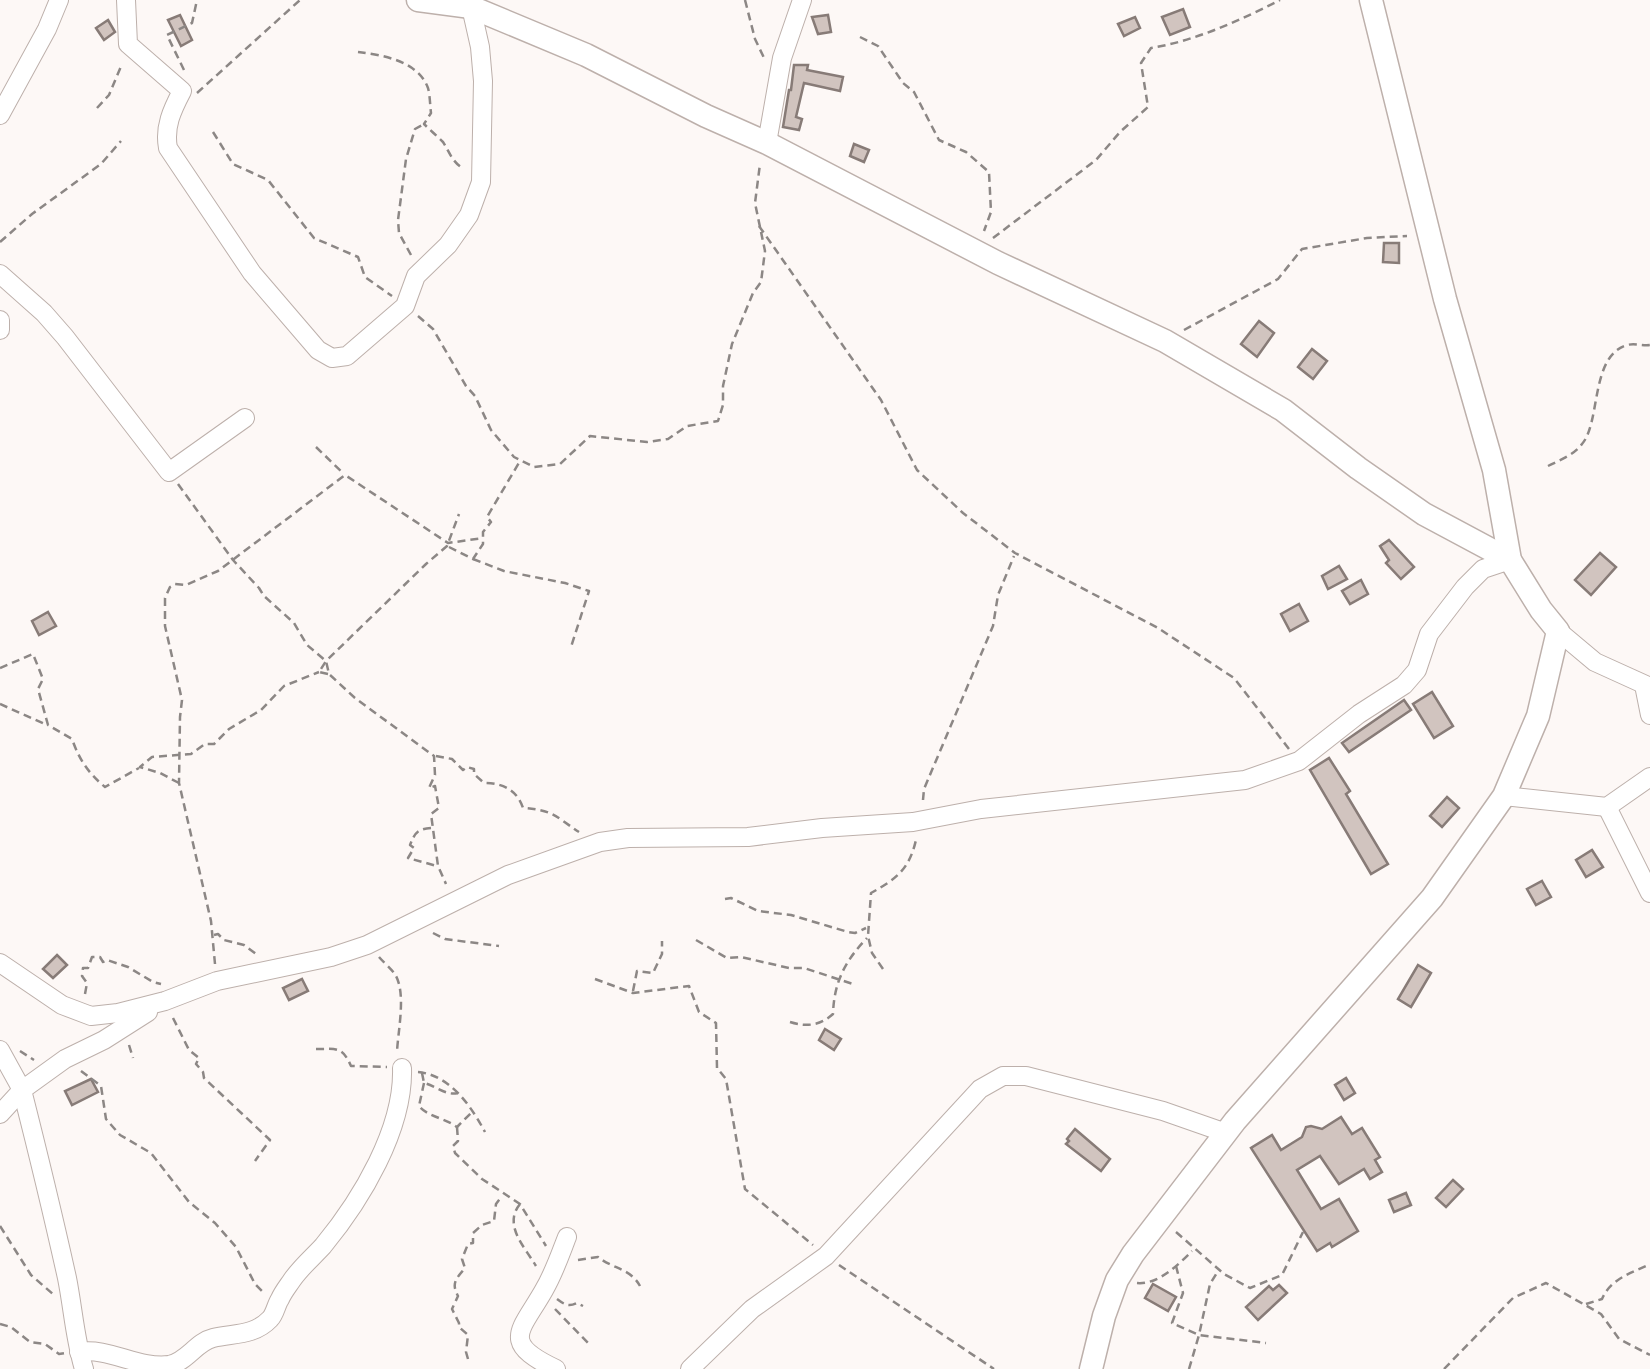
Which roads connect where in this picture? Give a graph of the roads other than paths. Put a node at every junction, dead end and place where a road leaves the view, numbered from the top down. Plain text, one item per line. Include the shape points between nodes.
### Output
1 (60, 0) edge
2 (126, 0) edge
3 (418, 0) edge
4 (802, 0) edge
5 (1371, 0) edge
6 (471, 7) junction
7 (0, 115) edge
8 (766, 144) junction
9 (0, 274) edge
10 (0, 320) edge
11 (0, 330) edge
12 (246, 418) dead end
13 (1510, 560) junction
14 (1558, 631) junction
15 (1647, 686) edge
16 (1650, 715) edge
17 (1650, 777) edge
18 (1504, 796) junction
19 (1608, 807) junction
20 (1650, 894) edge
21 (0, 963) edge
22 (165, 1001) junction
23 (6, 1048) edge
24 (402, 1068) road end
25 (22, 1090) junction
26 (0, 1114) edge
27 (1226, 1133) junction
28 (567, 1238) dead end
29 (82, 1360) edge
30 (556, 1369) edge
31 (690, 1369) edge
32 (1091, 1369) edge

1 - 7 street
2 - 6 street via 128,44 182,92 168,124 168,148 252,273 332,358 348,356 405,306 416,276 469,216 482,182 480,47
3 - 6 street
4 - 8 street via 782,58
5 - 13 street via 1444,299 1494,470
6 - 8 street
8 - 13 street via 1165,340 1283,410 1424,514
9 - 12 street via 65,337 169,472
10 - 11 street
13 - 14 street
13 - 22 street via 1484,569 1465,586 1404,685 1299,761 1245,780 913,822 600,842 508,876 368,945 217,981
14 - 15 street via 1595,662
14 - 18 street via 1538,716
15 - 16 street
17 - 19 street
18 - 19 street
18 - 27 street via 1432,898
19 - 20 street
21 - 22 street via 62,1005 91,1016
22 - 25 street
23 - 25 street
24 - 29 street via 386,1144 347,1214 295,1276 272,1318 255,1330 210,1338 169,1365 97,1351
25 - 26 street
25 - 29 street
27 - 31 street via 1026,1076 1003,1076 980,1089 826,1256 752,1309
27 - 32 street via 1117,1280
28 - 30 street via 519,1336 534,1359

